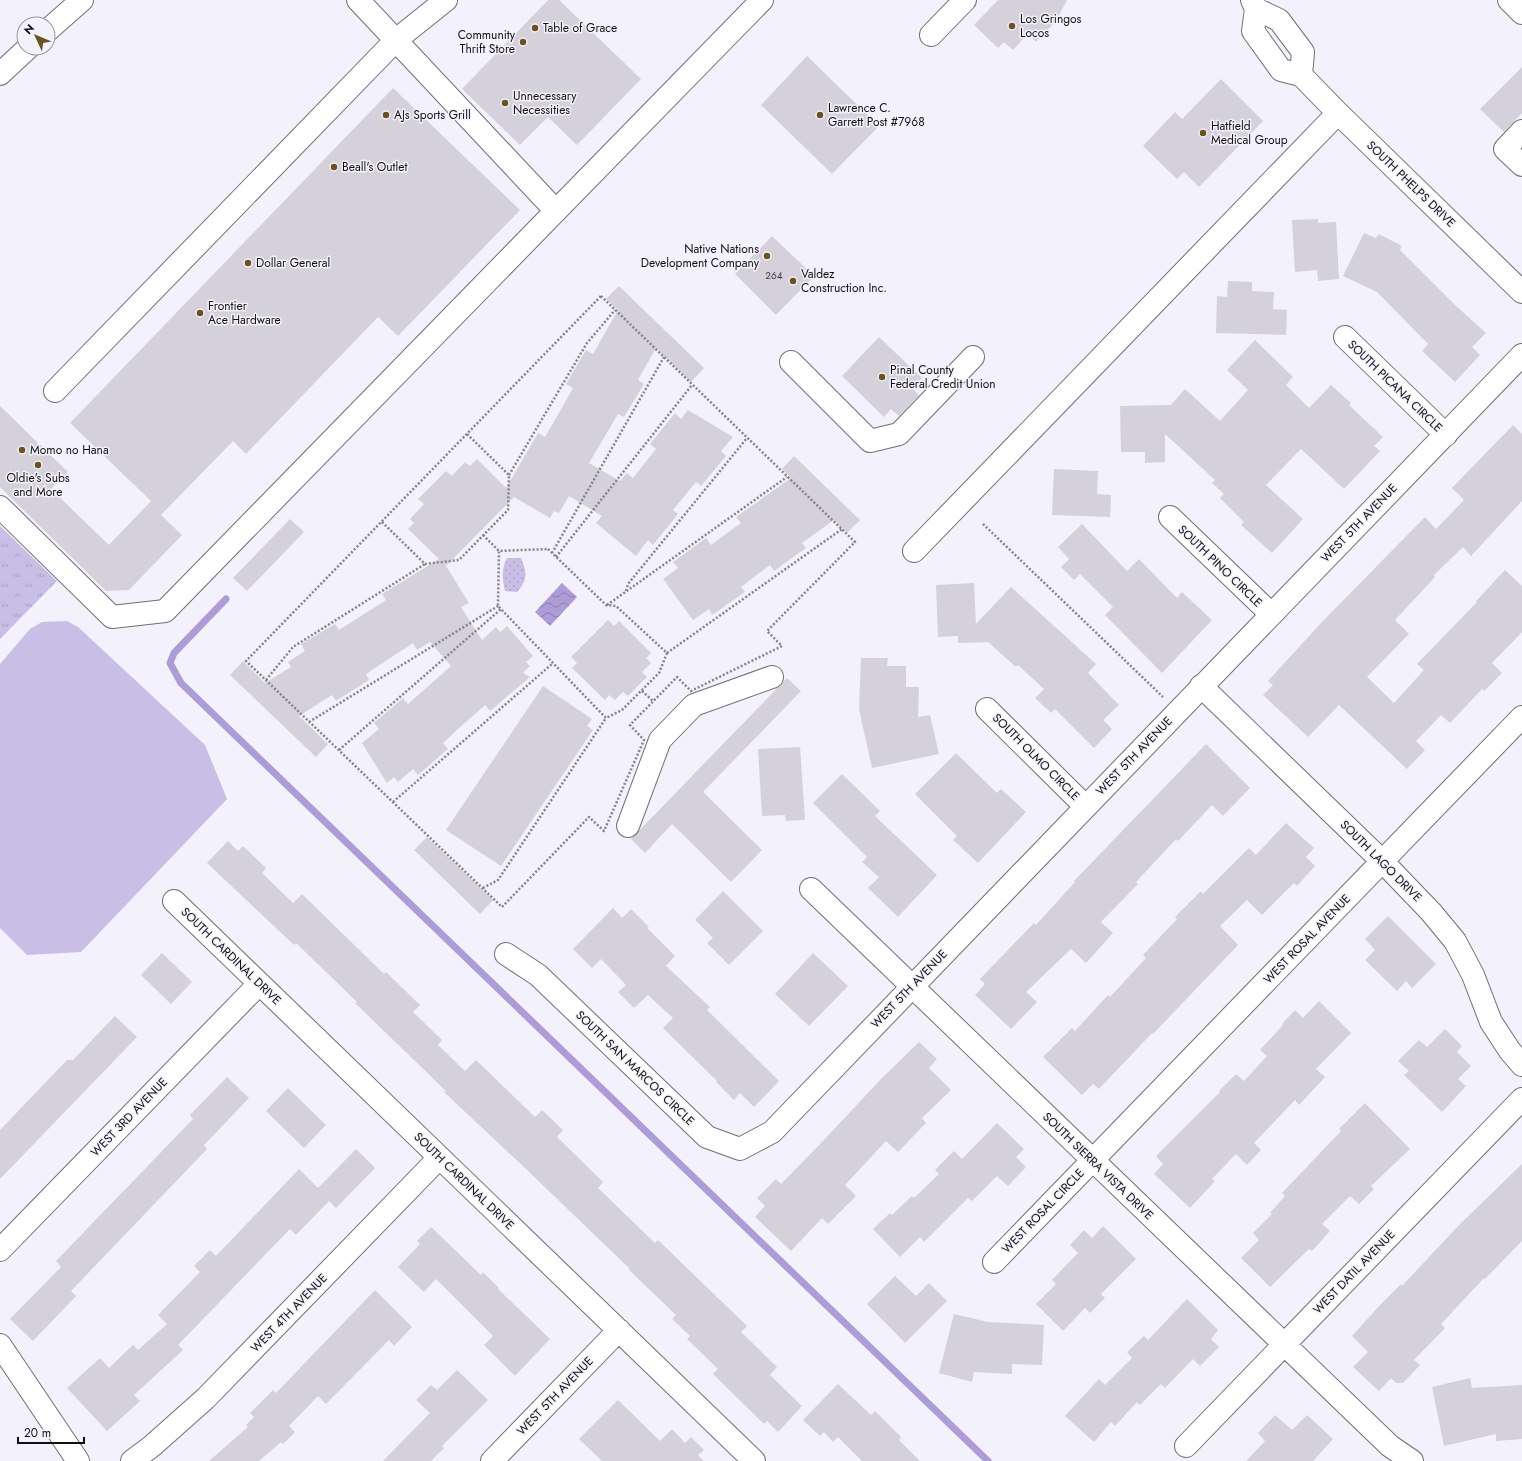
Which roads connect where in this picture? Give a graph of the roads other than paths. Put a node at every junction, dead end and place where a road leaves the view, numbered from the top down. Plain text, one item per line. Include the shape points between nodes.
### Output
1 (82, 0) edge
2 (358, 0) edge
3 (446, 0) edge
4 (762, 0) edge
5 (965, 0) edge
6 (1509, 0) edge
7 (1254, 4) edge
8 (1522, 13) edge
9 (56, 23) edge
10 (931, 35) dead end
11 (396, 40) junction
12 (19, 56) edge
13 (0, 74) edge
14 (1338, 113) junction
15 (1522, 131) edge
16 (1522, 165) edge
17 (556, 211) junction
18 (1522, 292) edge
19 (1344, 337) dead end
20 (1522, 355) edge
21 (973, 357) dead end
22 (791, 362) dead end
23 (55, 391) dead end
24 (1446, 435) junction
25 (0, 507) edge
26 (1170, 517) dead end
27 (914, 551) dead end
28 (1271, 614) junction
29 (772, 677) dead end
30 (1201, 686) junction
31 (987, 709) dead end
32 (1522, 717) edge
33 (1085, 806) junction
34 (628, 826) dead end
35 (1382, 861) junction
36 (811, 889) dead end
37 (174, 901) dead end
38 (506, 954) dead end
39 (258, 984) junction
40 (912, 986) junction
41 (1522, 1065) edge
42 (1522, 1099) edge
43 (740, 1149) joint
44 (439, 1158) junction
45 (1092, 1161) junction
46 (0, 1250) edge
47 (994, 1262) dead end
48 (619, 1330) junction
49 (0, 1345) edge
50 (1284, 1345) junction
51 (1186, 1446) dead end
52 (78, 1461) edge
53 (132, 1461) edge
54 (492, 1461) edge
55 (754, 1461) edge
56 (1412, 1461) edge

1 - 9 street
2 - 11 street
3 - 11 street
4 - 17 street
5 - 10 street
6 - 8 street
7 - 14 street, SOUTH PHELPS DRIVE via 1253,31 1267,52 1281,70 1301,75
11 - 17 street
11 - 23 street
12 - 13 street
14 - 18 street, SOUTH PHELPS DRIVE
14 - 27 street
15 - 16 street via 1505,149
17 - 25 street via 165,611 112,617
19 - 24 street, SOUTH PICANA CIRCLE
20 - 24 street, WEST 5TH AVENUE
21 - 22 street via 899,434 870,441
24 - 28 street, WEST 5TH AVENUE
26 - 28 street, SOUTH PINO CIRCLE
28 - 30 street, WEST 5TH AVENUE
29 - 34 street via 694,705 660,740
30 - 33 street, WEST 5TH AVENUE
30 - 35 street, SOUTH LAGO DRIVE
31 - 33 street, SOUTH OLMO CIRCLE
32 - 35 street, WEST ROSAL AVENUE
33 - 40 street, WEST 5TH AVENUE
35 - 41 street, SOUTH LAGO DRIVE via 1456,942 1473,975 1491,1022
35 - 45 street, WEST ROSAL AVENUE
36 - 40 street, SOUTH SIERRA VISTA DRIVE
37 - 39 street, SOUTH CARDINAL DRIVE
38 - 43 street, SOUTH SAN MARCOS CIRCLE via 538,975 707,1137
39 - 44 street, SOUTH CARDINAL DRIVE
39 - 46 street, WEST 3RD AVENUE
40 - 43 street, WEST 5TH AVENUE via 772,1132
40 - 45 street, SOUTH SIERRA VISTA DRIVE
42 - 50 street, WEST DATIL AVENUE
44 - 48 street, SOUTH CARDINAL DRIVE
44 - 53 street, WEST 4TH AVENUE via 206,1398
45 - 47 street, WEST ROSAL CIRCLE
45 - 50 street, SOUTH SIERRA VISTA DRIVE
48 - 54 street, WEST 5TH AVENUE
48 - 55 street, SOUTH CARDINAL DRIVE
49 - 52 street
50 - 51 street, WEST DATIL AVENUE
50 - 56 street, SOUTH SIERRA VISTA DRIVE via 1390,1446

